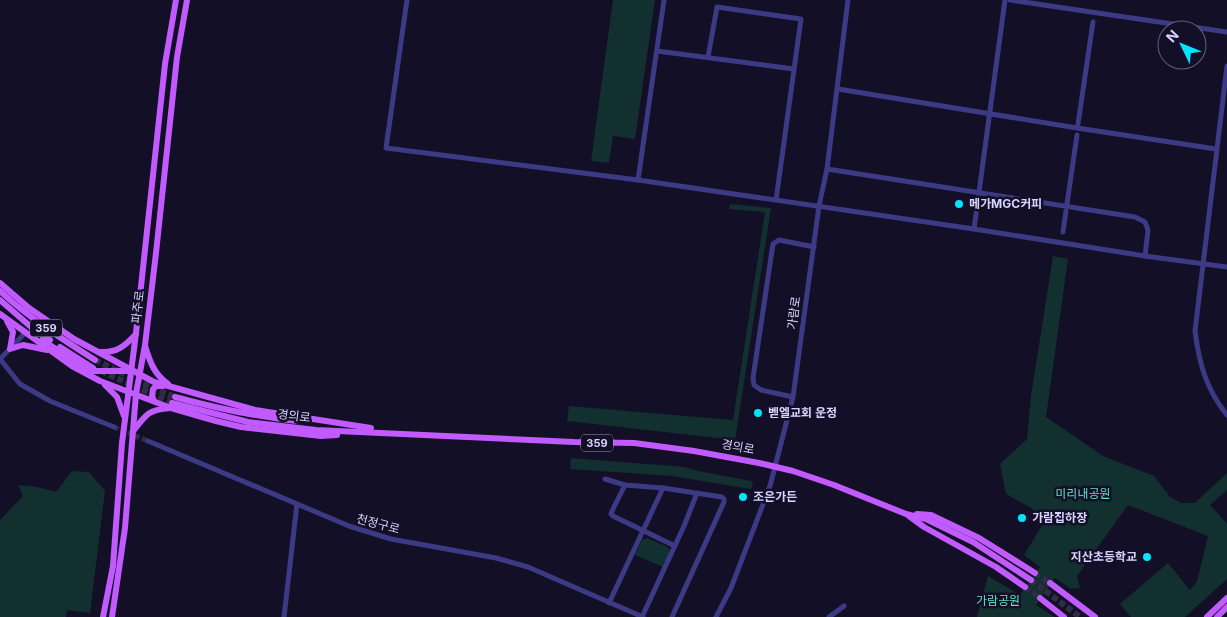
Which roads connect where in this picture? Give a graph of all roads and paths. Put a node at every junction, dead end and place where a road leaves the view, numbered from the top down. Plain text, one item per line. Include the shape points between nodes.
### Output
1 (176, 0) edge
2 (187, 0) edge
3 (407, 0) edge
4 (664, 0) edge
5 (848, 0) edge
6 (1004, 0) edge
7 (1010, 0) edge
8 (1093, 22) dead end
9 (1227, 32) edge
10 (657, 51) junction
11 (708, 57) junction
12 (1227, 66) edge
13 (794, 69) junction
14 (838, 89) junction
15 (989, 114) junction
16 (1078, 124) dead end
17 (1077, 135) dead end
18 (1216, 149) junction
19 (827, 169) junction
20 (638, 180) junction
21 (978, 194) junction
22 (776, 200) junction
23 (1067, 204) dead end
24 (819, 206) junction
25 (1066, 211) dead end
26 (974, 229) junction
27 (1063, 232) dead end
28 (814, 247) junction
29 (1145, 256) junction
30 (1203, 264) junction
31 (1227, 267) edge
32 (0, 283) edge
33 (0, 292) edge
34 (0, 300) edge
35 (2, 315) edge
36 (26, 332) junction
37 (136, 333) junction
38 (145, 345) junction
39 (10, 349) junction
40 (51, 351) junction
41 (95, 351) junction
42 (0, 359) edge
43 (96, 360) tunnel mouth
44 (93, 368) tunnel mouth
45 (132, 371) junction
46 (139, 374) junction
47 (100, 381) junction
48 (171, 386) junction
49 (129, 392) junction
50 (136, 394) junction
51 (793, 397) junction
52 (154, 401) junction
53 (173, 403) junction
54 (1227, 415) edge
55 (125, 418) junction
56 (114, 427) tunnel mouth
57 (133, 431) junction
58 (370, 431) junction
59 (148, 441) tunnel mouth
60 (776, 466) junction
61 (605, 479) dead end
62 (625, 484) junction
63 (663, 488) junction
64 (697, 493) junction
65 (297, 504) junction
66 (906, 514) junction
67 (643, 531) junction
68 (675, 546) junction
69 (1036, 573) tunnel mouth
70 (1031, 580) tunnel mouth
71 (1050, 583) tunnel mouth
72 (1026, 588) tunnel mouth
73 (1040, 598) tunnel mouth
74 (1227, 598) edge
75 (609, 603) junction
76 (844, 606) dead end
77 (1227, 607) edge
78 (103, 617) edge
79 (112, 617) edge
80 (284, 617) edge
81 (642, 617) edge
82 (672, 617) edge
83 (716, 617) edge
84 (829, 617) edge
85 (1064, 617) edge
86 (1095, 617) edge
87 (1207, 617) edge
88 (1217, 617) edge

1 - 37 main road, 파주로 via 165,64
2 - 38 main road, 파주로 via 177,57
3 - 20 street via 386,148
4 - 10 street
5 - 14 street, 가람로
6 - 15 street
7 - 9 street
8 - 16 street
10 - 11 street
10 - 20 street
11 - 13 street
11 - 13 street via 717,7 727,8 801,19
12 - 18 street
13 - 22 street
14 - 15 street
14 - 19 street, 가람로
15 - 18 street
15 - 21 street
17 - 23 street
18 - 30 street
19 - 21 street
19 - 24 street, 가람로
20 - 22 street
21 - 26 street
21 - 29 street via 1141,219 1148,230
22 - 24 street
24 - 26 street
24 - 28 street, 가람로
25 - 27 street
26 - 29 street
28 - 51 street, 가람로
28 - 51 street via 779,240 773,244 753,378 759,389
29 - 30 street
30 - 31 street
30 - 54 street via 1195,330 1198,354 1213,397
32 - 41 main road via 29,308
33 - 43 main road, 359 via 55,335
34 - 44 main road, 359 via 30,326
35 - 36 main road, 359
35 - 39 main road via 13,332
36 - 39 street
36 - 40 main road, 359
36 - 45 main road via 90,371
37 - 41 main road via 115,352
37 - 45 main road, 파주로
38 - 46 main road, 파주로
38 - 48 main road via 153,370
39 - 40 main road via 23,345
39 - 42 street
40 - 47 main road, 359
41 - 45 main road
42 - 56 street via 20,384 50,401
45 - 46 main road
45 - 49 main road, 파주로
46 - 48 main road
46 - 50 main road, 파주로
47 - 49 main road
47 - 55 main road via 117,397
48 - 52 main road via 155,387 152,392
48 - 58 main road via 255,410
49 - 50 main road
49 - 55 main road, 파주로
50 - 52 main road
50 - 57 main road, 파주로
51 - 60 street, 가람로
52 - 53 main road
53 - 57 main road via 149,412
53 - 58 main road, 경의로 / 359
53 - 58 main road via 241,427 321,436
55 - 78 main road, 파주로 via 113,566
57 - 79 main road, 파주로 via 125,528
58 - 60 main road, 경의로 / 359 via 634,443
59 - 65 street, 천정구로
60 - 66 main road, 경의로 / 359
60 - 83 street, 가람로 via 734,580
61 - 62 street
62 - 63 street
62 - 67 street via 612,514
63 - 64 street
63 - 67 street
64 - 68 street
64 - 82 street via 722,497 724,502
65 - 75 street, 천정구로 via 378,535 520,564
65 - 80 street
66 - 69 main road via 931,515 979,538
66 - 70 main road, 경의로 / 359 via 926,519 973,542
66 - 72 main road
67 - 68 street
67 - 75 street
68 - 81 street
71 - 86 main road
73 - 85 main road
74 - 87 main road
75 - 81 street, 천정구로
76 - 84 street
77 - 88 main road

